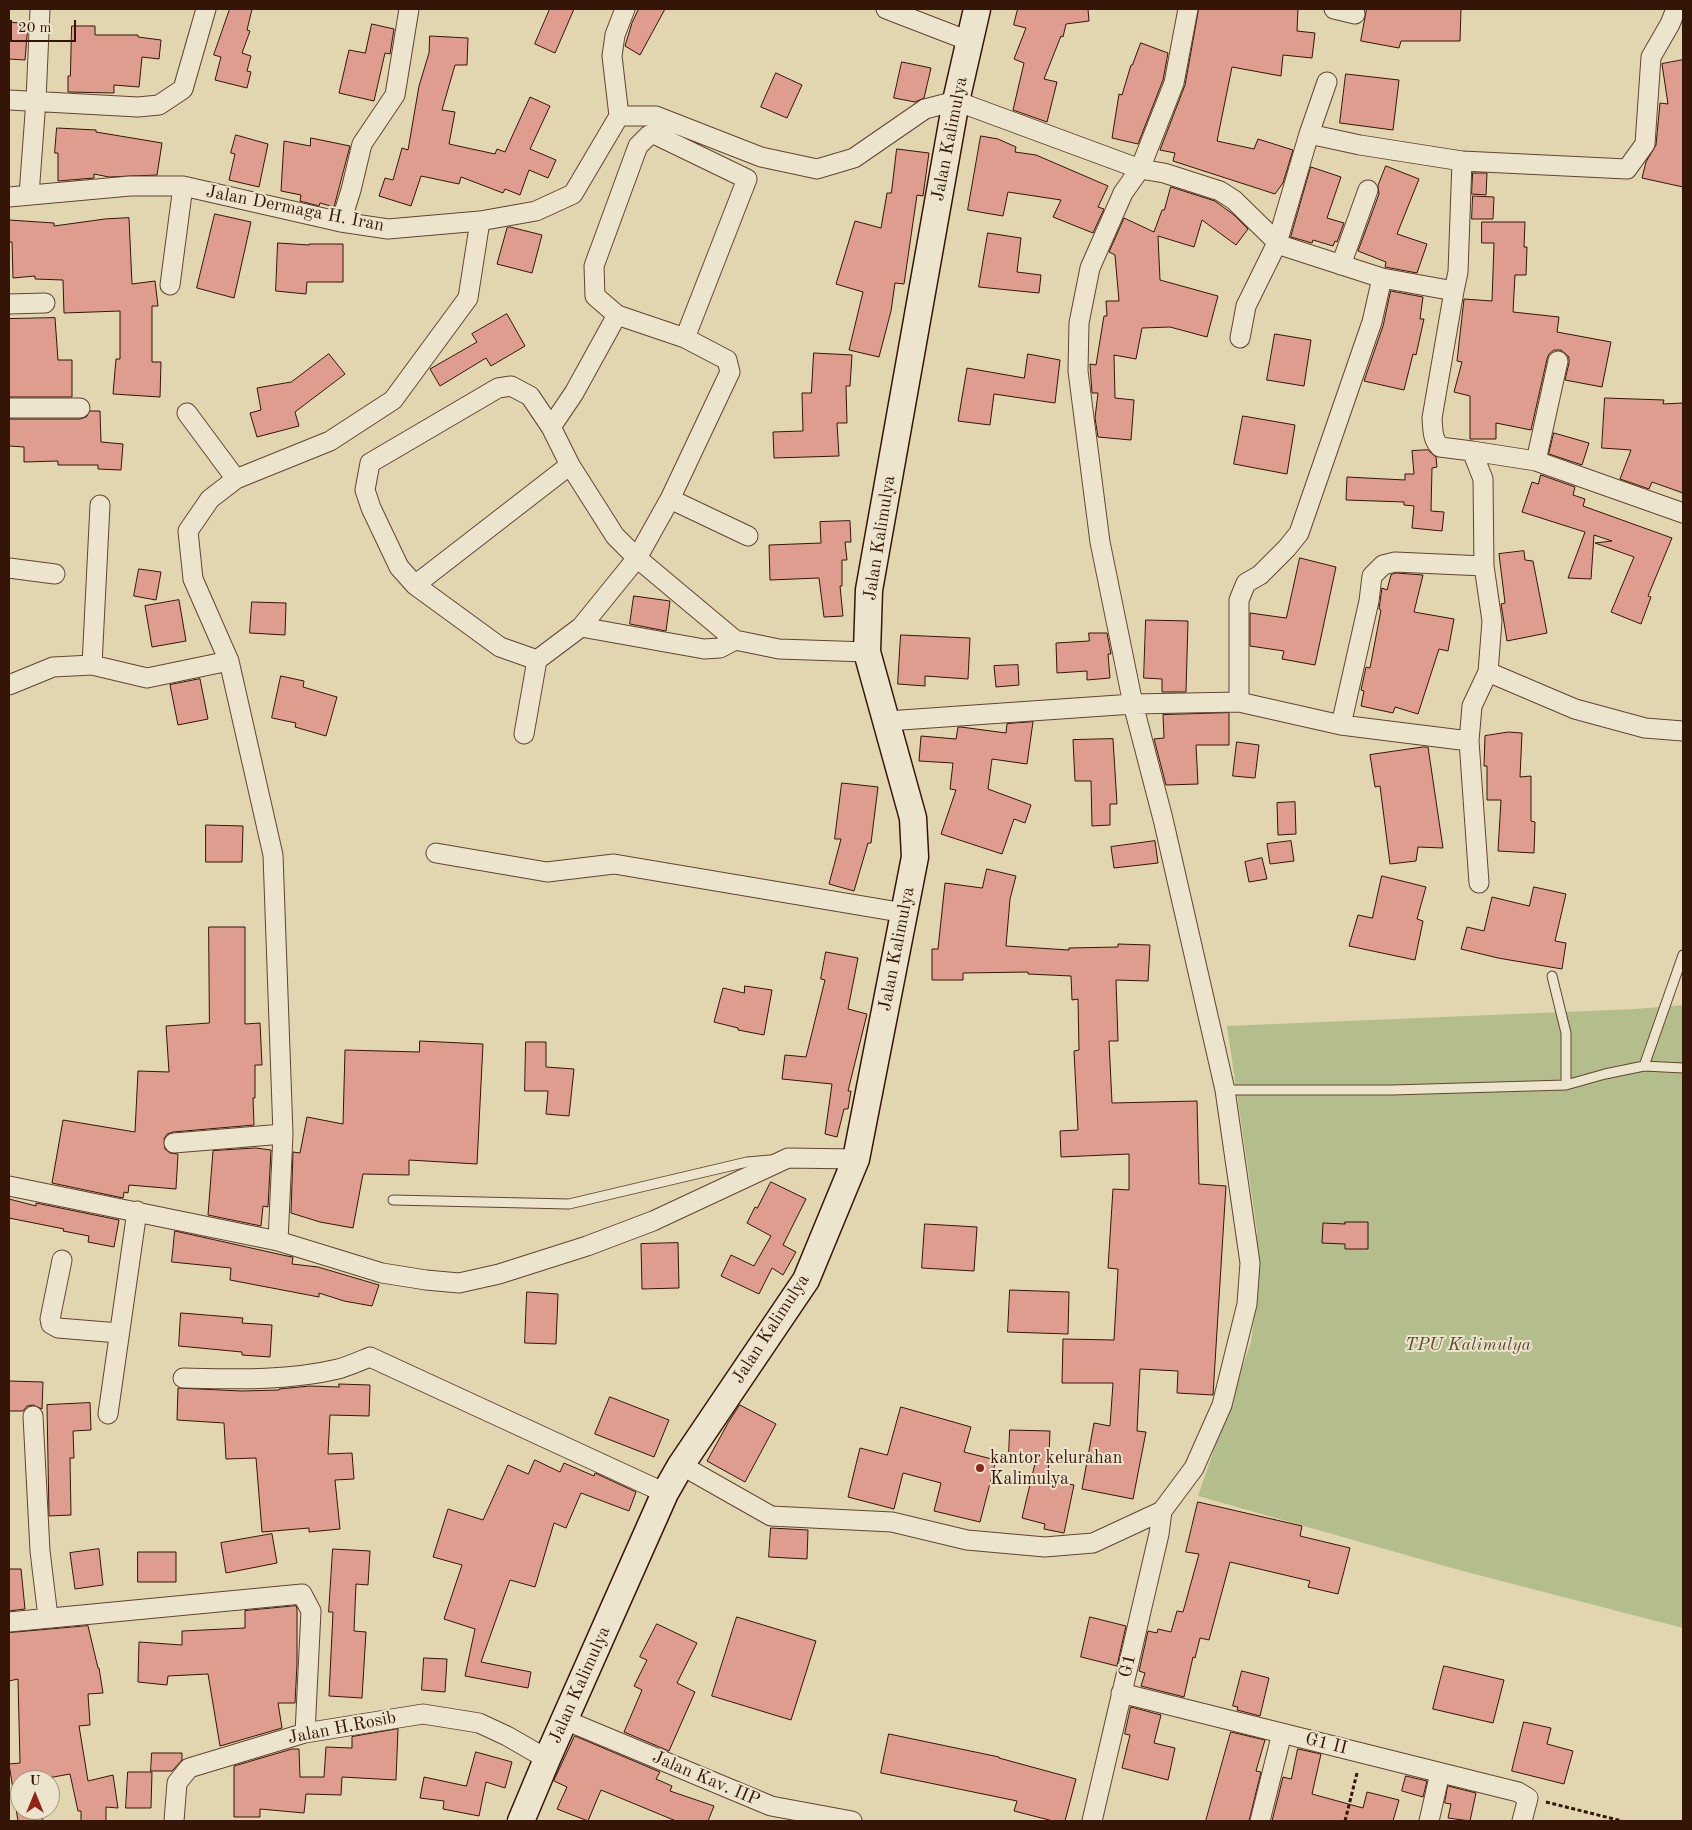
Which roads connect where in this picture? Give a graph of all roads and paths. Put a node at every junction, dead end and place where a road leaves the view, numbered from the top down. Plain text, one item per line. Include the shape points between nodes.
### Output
1 (40, 9) edge
2 (206, 9) edge
3 (409, 9) edge
4 (625, 9) edge
5 (886, 9) edge
6 (977, 9) edge
7 (1188, 9) edge
8 (1334, 9) edge
9 (1356, 14) dead end
10 (1676, 20) edge
11 (969, 41) junction
12 (1327, 82) dead end
13 (9, 100) edge
14 (36, 100) junction
15 (956, 101) junction
16 (619, 116) junction
17 (1309, 134) junction
18 (1462, 161) junction
19 (1140, 169) junction
20 (183, 186) junction
21 (1368, 190) dead end
22 (29, 195) junction
23 (9, 197) edge
24 (480, 221) junction
25 (342, 222) junction
26 (1277, 243) junction
27 (1342, 265) junction
28 (1382, 278) junction
29 (170, 285) dead end
30 (1454, 291) junction
31 (45, 303) dead end
32 (9, 304) edge
33 (617, 315) junction
34 (685, 338) junction
35 (1240, 338) dead end
36 (1558, 361) dead end
37 (9, 408) edge
38 (80, 408) dead end
39 (187, 412) dead end
40 (551, 427) junction
41 (1472, 451) junction
42 (1536, 461) junction
43 (570, 464) junction
44 (236, 479) junction
45 (670, 499) junction
46 (100, 505) dead end
47 (1683, 513) edge
48 (748, 536) dead end
49 (638, 558) junction
50 (1484, 566) junction
51 (9, 568) edge
52 (55, 574) dead end
53 (415, 585) junction
54 (581, 627) junction
55 (735, 640) junction
56 (868, 652) junction
57 (229, 660) junction
58 (537, 660) junction
59 (92, 665) junction
60 (1488, 672) junction
61 (9, 685) edge
62 (1239, 702) junction
63 (1133, 704) junction
64 (887, 721) junction
65 (1342, 725) junction
66 (1683, 730) edge
67 (524, 734) dead end
68 (1469, 741) junction
69 (436, 852) dead end
70 (1479, 883) dead end
71 (905, 913) junction
72 (1683, 955) edge
73 (1552, 976) dead end
74 (1644, 1066) junction
75 (1683, 1068) edge
76 (1566, 1085) junction
77 (1225, 1090) junction
78 (283, 1134) junction
79 (174, 1142) dead end
80 (788, 1158) junction
81 (856, 1159) junction
82 (9, 1186) edge
83 (394, 1200) dead end
84 (136, 1211) junction
85 (278, 1240) junction
86 (62, 1260) dead end
87 (119, 1333) junction
88 (183, 1378) dead end
89 (108, 1414) dead end
90 (33, 1416) dead end
91 (681, 1465) junction
92 (665, 1492) junction
93 (1162, 1511) junction
94 (48, 1618) junction
95 (9, 1622) edge
96 (1121, 1693) junction
97 (565, 1720) junction
98 (305, 1733) junction
99 (1282, 1733) junction
100 (1362, 1753) junction
101 (547, 1759) junction
102 (1440, 1773) junction
103 (1528, 1798) junction
104 (174, 1821) edge
105 (522, 1821) edge
106 (852, 1821) edge
107 (1092, 1821) edge
108 (1260, 1821) edge
109 (1345, 1821) edge
110 (1430, 1821) edge
111 (1522, 1821) edge
112 (1622, 1821) edge

1 - 14 street
2 - 14 street via 183,89 159,105 138,107
3 - 25 street via 395,95 362,144
4 - 16 street via 615,35 612,56
5 - 11 street
6 - 11 street, Jalan Kalimulya
7 - 19 street via 1174,83
8 - 9 street
10 - 18 street via 1651,57 1645,144 1627,169
11 - 15 street, Jalan Kalimulya
12 - 17 street
13 - 14 street
14 - 22 street
15 - 16 street via 925,109 854,158 817,169 761,157 656,116
15 - 19 street
15 - 56 street, Jalan Kalimulya via 869,590
16 - 24 street, Jalan Dermaga H. Iran via 573,194 536,211
17 - 18 street
17 - 26 street
18 - 30 street via 1458,272
19 - 26 street via 1164,173 1220,191 1234,200
19 - 63 street via 1122,193 1090,268 1079,323 1078,371 1100,542
20 - 22 street, Jalan Dermaga H. Iran via 130,186
20 - 25 street, Jalan Dermaga H. Iran
20 - 29 street
21 - 27 street
22 - 23 street, Jalan Dermaga H. Iran
24 - 25 street, Jalan Dermaga H. Iran via 388,229
24 - 44 street via 468,298 393,400 330,441
26 - 27 street
26 - 35 street via 1246,306
27 - 28 street
28 - 30 street
28 - 62 street via 1372,322 1299,533 1260,575 1246,583 1239,600
30 - 41 street via 1432,418 1433,434 1440,447
31 - 32 street
33 - 34 street
33 - 34 street via 595,296 594,266 638,146 649,135 656,135 747,179
33 - 40 street via 574,393
34 - 45 street via 727,360 730,372
36 - 42 street
37 - 38 street
39 - 44 street
40 - 43 street
40 - 53 street via 530,396 511,386 498,388 370,463 366,490 371,508 399,567
41 - 42 street
41 - 50 street via 1483,479
42 - 47 street
43 - 49 street via 615,536
43 - 53 street
44 - 57 street via 210,499 188,531 193,579
45 - 48 street
45 - 49 street
46 - 59 street
49 - 54 street
49 - 55 street
50 - 60 street via 1492,621
50 - 65 street via 1395,562 1383,566 1372,576 1370,601
51 - 52 street
53 - 58 street via 500,647
54 - 55 street via 704,650 720,648
54 - 58 street
55 - 56 street via 779,649
56 - 64 street, Jalan Kalimulya
57 - 59 street via 147,678
57 - 78 street via 273,856
58 - 67 street
59 - 61 street via 53,667
60 - 66 street via 1575,709 1645,728
60 - 68 street via 1472,706
62 - 63 street
62 - 65 street
63 - 64 street
63 - 77 street via 1164,819
64 - 71 street, Jalan Kalimulya via 913,818 915,857
65 - 68 street
68 - 70 street
69 - 71 street via 547,872 614,864
71 - 81 street, Jalan Kalimulya
72 - 74 lane
73 - 76 lane via 1566,1033
74 - 75 lane
74 - 76 lane
76 - 77 lane
77 - 93 street via 1250,1263 1248,1304 1222,1405 1194,1468
78 - 79 street
78 - 85 street
80 - 81 street
80 - 83 lane via 747,1162 569,1204
80 - 85 street via 653,1221 569,1252 460,1282 382,1273
81 - 91 street, Jalan Kalimulya via 806,1280
82 - 84 street
84 - 85 street
84 - 87 street
86 - 87 street via 51,1324 58,1328
87 - 89 street
88 - 92 street via 301,1376 339,1369 370,1357
90 - 94 street via 40,1551
91 - 92 street, Jalan Kalimulya
91 - 93 street via 770,1516 892,1522 967,1540 1045,1547 1093,1543
92 - 97 street, Jalan Kalimulya
93 - 96 street, G1
94 - 95 street
94 - 98 street via 302,1594 311,1611
96 - 99 street, G1 II
96 - 107 street, G1
97 - 101 street, Jalan Kalimulya
97 - 106 street, Jalan Kav. IIP via 771,1806
98 - 101 street, Jalan H.Rosib via 423,1714 479,1723
98 - 104 street, Jalan H.Rosib via 189,1768 178,1783
99 - 100 street, G1 II
99 - 108 street
100 - 102 street, G1 II
100 - 109 path
101 - 105 street, Jalan Kalimulya
102 - 103 street, G1 II via 1518,1792
102 - 110 street
103 - 111 street
103 - 112 path

